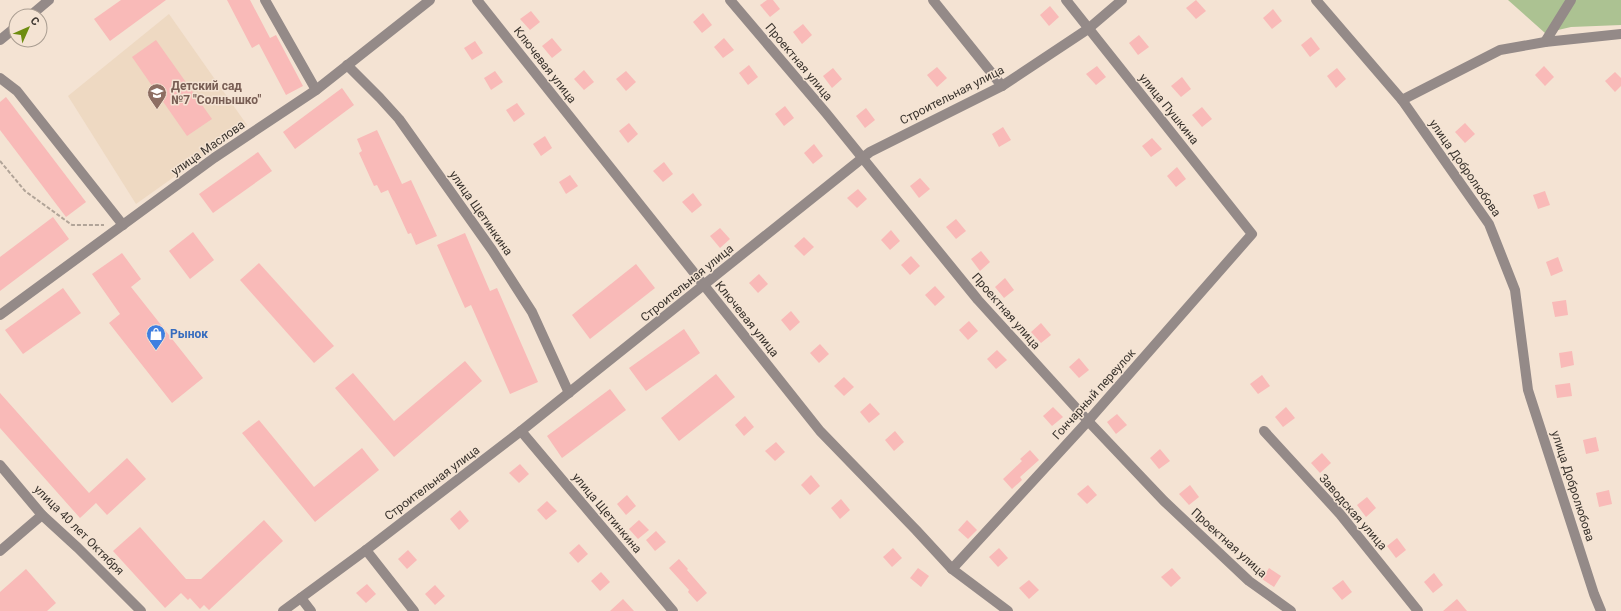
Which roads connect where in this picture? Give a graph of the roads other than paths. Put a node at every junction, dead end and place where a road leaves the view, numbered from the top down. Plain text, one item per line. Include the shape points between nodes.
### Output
1 (49, 0) edge
2 (265, 0) edge
3 (430, 0) edge
4 (477, 0) edge
5 (730, 0) edge
6 (933, 0) edge
7 (1066, 0) edge
8 (1122, 0) edge
9 (1316, 0) edge
10 (1571, 0) edge
11 (40, 8) edge
12 (1088, 29) junction
13 (8, 34) edge
14 (1621, 34) edge
15 (0, 40) edge
16 (1545, 42) junction
17 (346, 65) junction
18 (0, 78) edge
19 (1002, 86) junction
20 (316, 90) junction
21 (1402, 100) junction
22 (862, 158) junction
23 (123, 225) junction
24 (1252, 234) joint
25 (704, 286) junction
26 (0, 315) edge
27 (569, 393) junction
28 (1088, 422) junction
29 (521, 431) junction
30 (1264, 431) dead end
31 (0, 466) edge
32 (42, 515) junction
33 (366, 550) junction
34 (0, 551) edge
35 (952, 569) junction
36 (301, 598) junction
37 (141, 611) edge
38 (283, 611) edge
39 (311, 611) edge
40 (414, 611) edge
41 (673, 611) edge
42 (1008, 611) edge
43 (1291, 611) edge
44 (1418, 611) edge
45 (1600, 611) edge

1 - 11 street
2 - 20 street
3 - 17 street, улица Маслова
4 - 25 street, Ключевая улица
5 - 22 street, Проектная улица
6 - 19 street
7 - 12 street, улица Пушкина
8 - 12 street, Строительная улица
9 - 21 street, улица Добролюбова
10 - 16 street
12 - 19 street, Строительная улица
12 - 24 street, улица Пушкина
13 - 15 street
14 - 16 street
16 - 21 street via 1500,50
17 - 20 street, улица Маслова
17 - 27 street, улица Щетинкина via 399,119 492,250 532,312
18 - 23 street via 17,91
19 - 22 street, Строительная улица
20 - 23 street, улица Маслова via 214,158
21 - 45 street, улица Добролюбова via 1489,224 1515,290 1528,390
22 - 25 street, Строительная улица
22 - 28 street, Проектная улица via 978,300
23 - 26 street, улица Маслова
24 - 28 street, Гончарный переулок
25 - 27 street, Строительная улица
25 - 35 street, Ключевая улица via 820,431
27 - 29 street, Строительная улица
28 - 35 street, Гончарный переулок
28 - 43 street, Проектная улица via 1164,501 1243,575
29 - 33 street, Строительная улица
29 - 41 street, улица Щетинкина
30 - 44 street, Заводская улица via 1340,514
31 - 32 street, улица 40 лет Октября
32 - 34 street
32 - 37 street, улица 40 лет Октября
33 - 36 street, Строительная улица
33 - 40 street
35 - 42 street, Ключевая улица
36 - 38 street, Строительная улица
36 - 39 street

